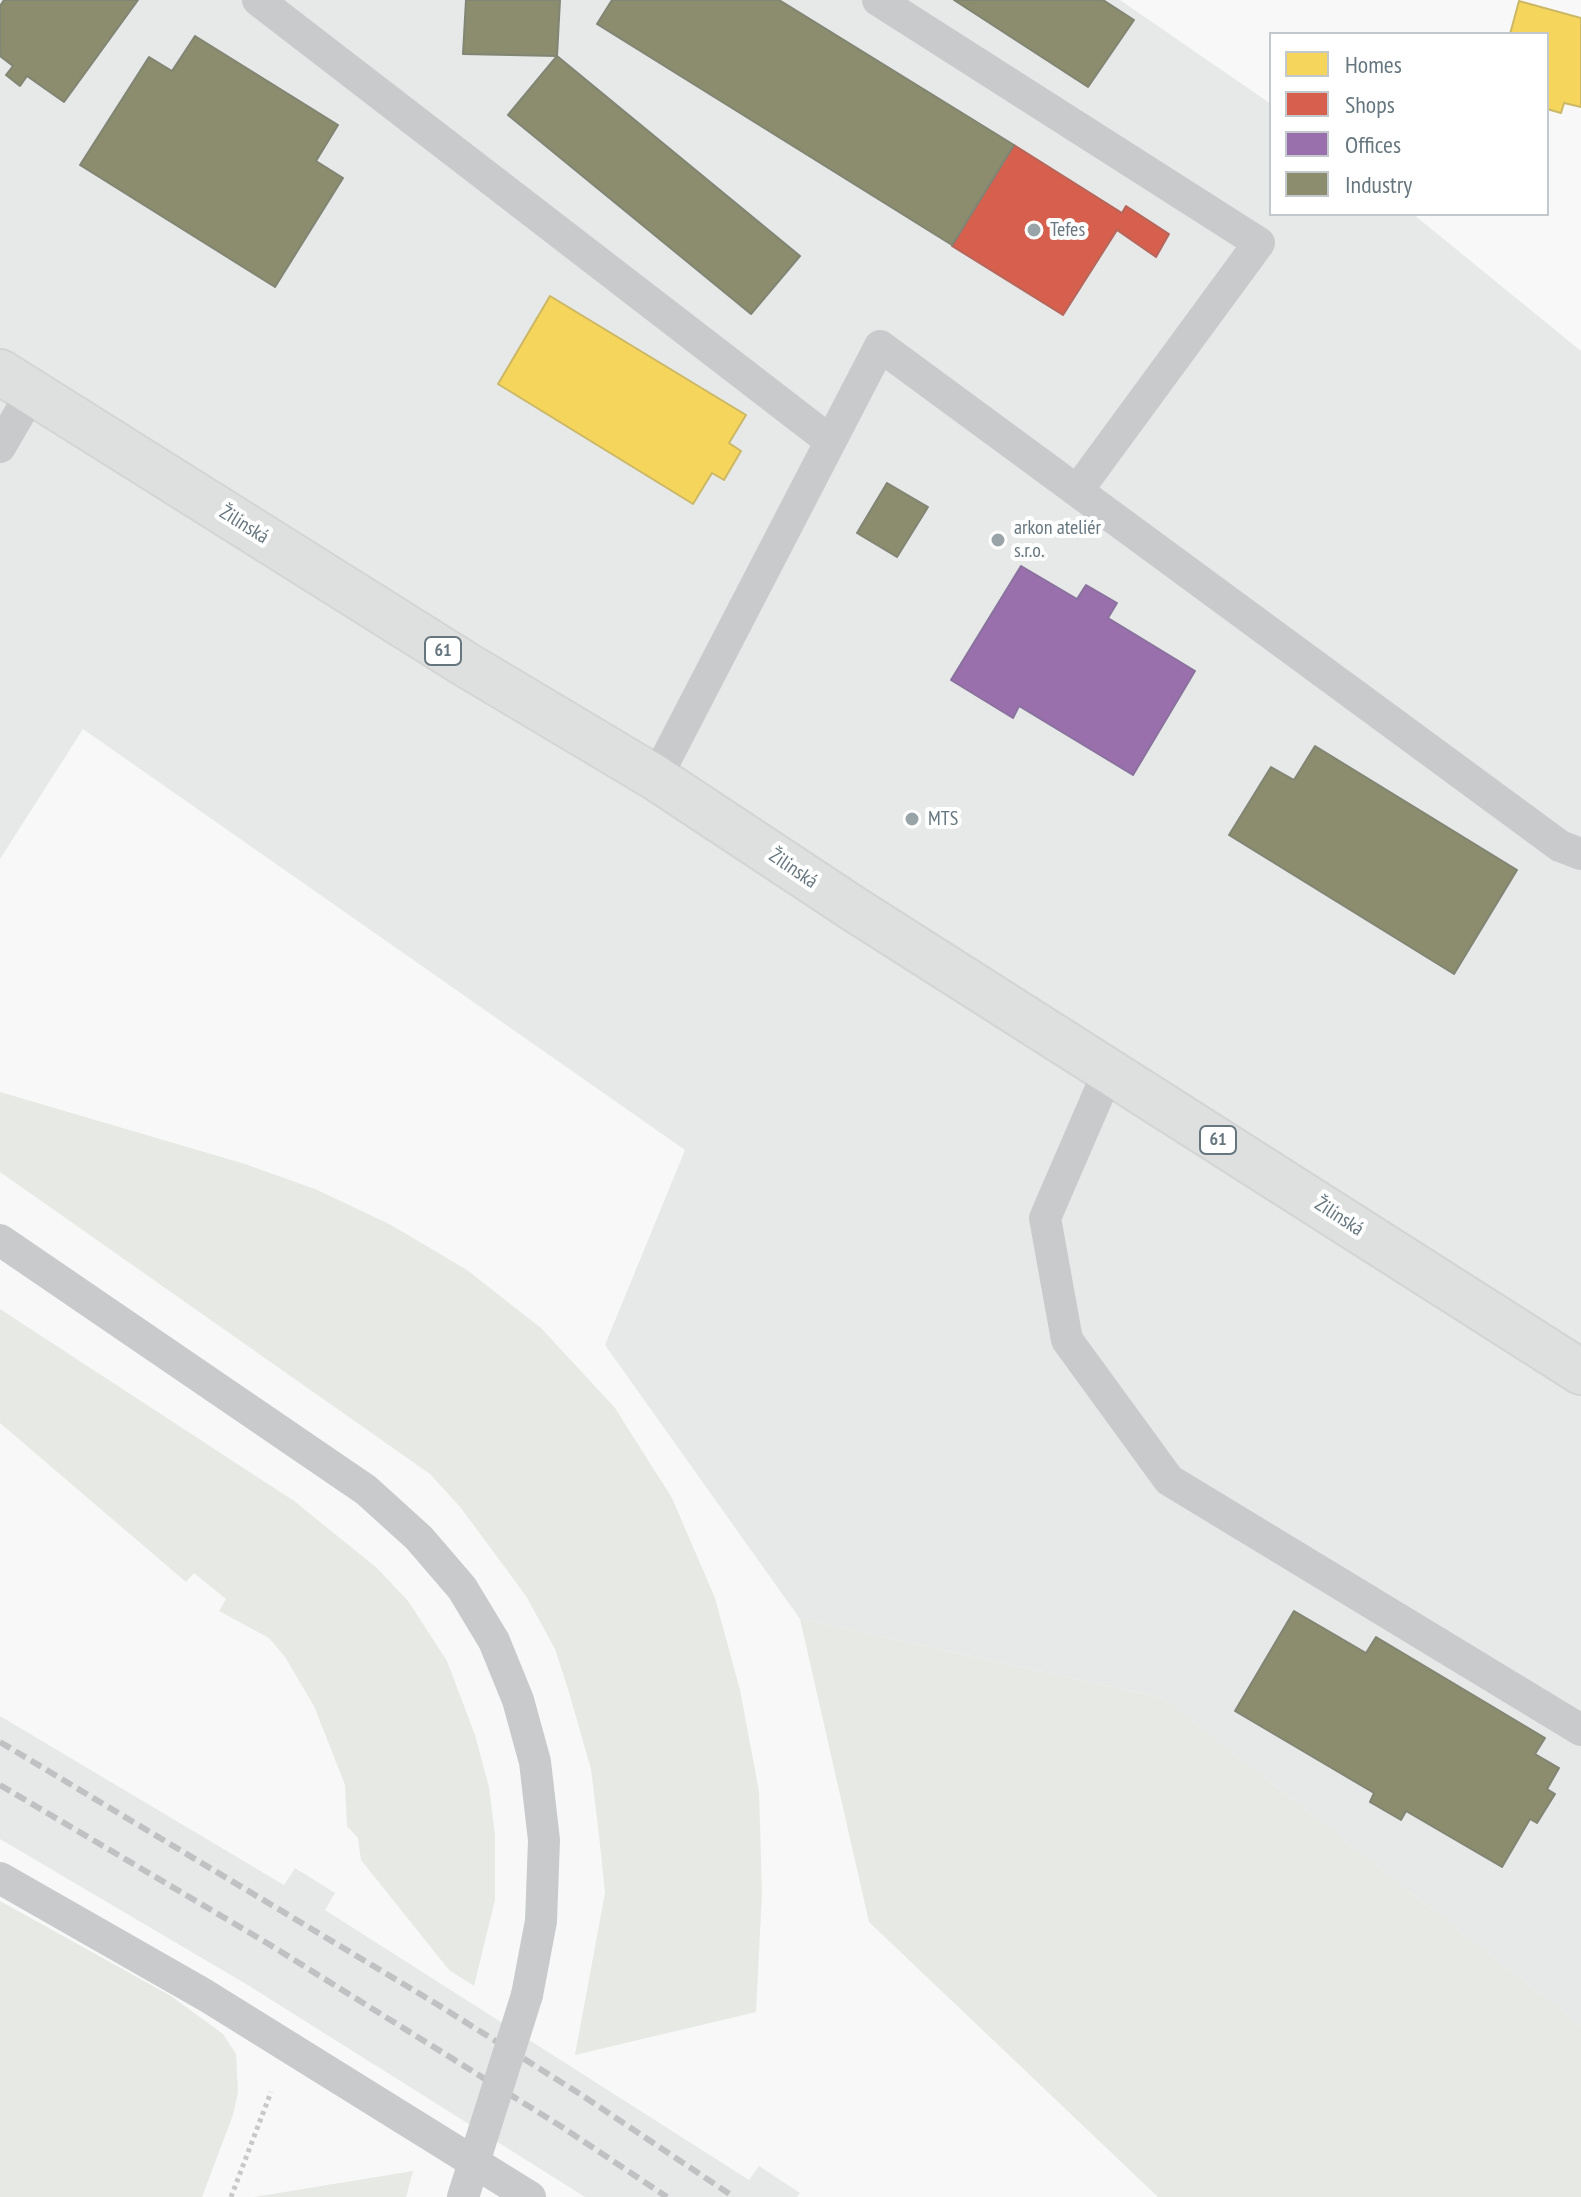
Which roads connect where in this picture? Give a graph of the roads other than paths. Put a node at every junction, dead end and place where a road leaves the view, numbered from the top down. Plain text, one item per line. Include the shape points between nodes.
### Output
1 (258, 0) edge
2 (878, 0) edge
3 (16, 382) edge
4 (829, 440) junction
5 (0, 447) edge
6 (1077, 491) junction
7 (656, 778) junction
8 (1581, 854) edge
9 (1109, 1070) junction
10 (0, 1240) edge
11 (1581, 1372) edge
12 (1581, 1730) edge
13 (0, 1878) edge
14 (463, 2197) edge
15 (530, 2197) edge

1 - 4 lane
2 - 6 lane via 1259,243
3 - 5 lane
3 - 7 main road, Žilinská / 61
4 - 6 lane via 880,346
4 - 7 lane
6 - 8 lane via 1560,846
7 - 9 main road, Žilinská / 61
9 - 11 main road, Žilinská / 61
9 - 12 lane via 1045,1218 1067,1340 1169,1480
10 - 14 lane, bridge via 366,1490 419,1538 462,1588 494,1641 535,1762 544,1853 541,1921 527,1995
13 - 15 lane via 289,2046

